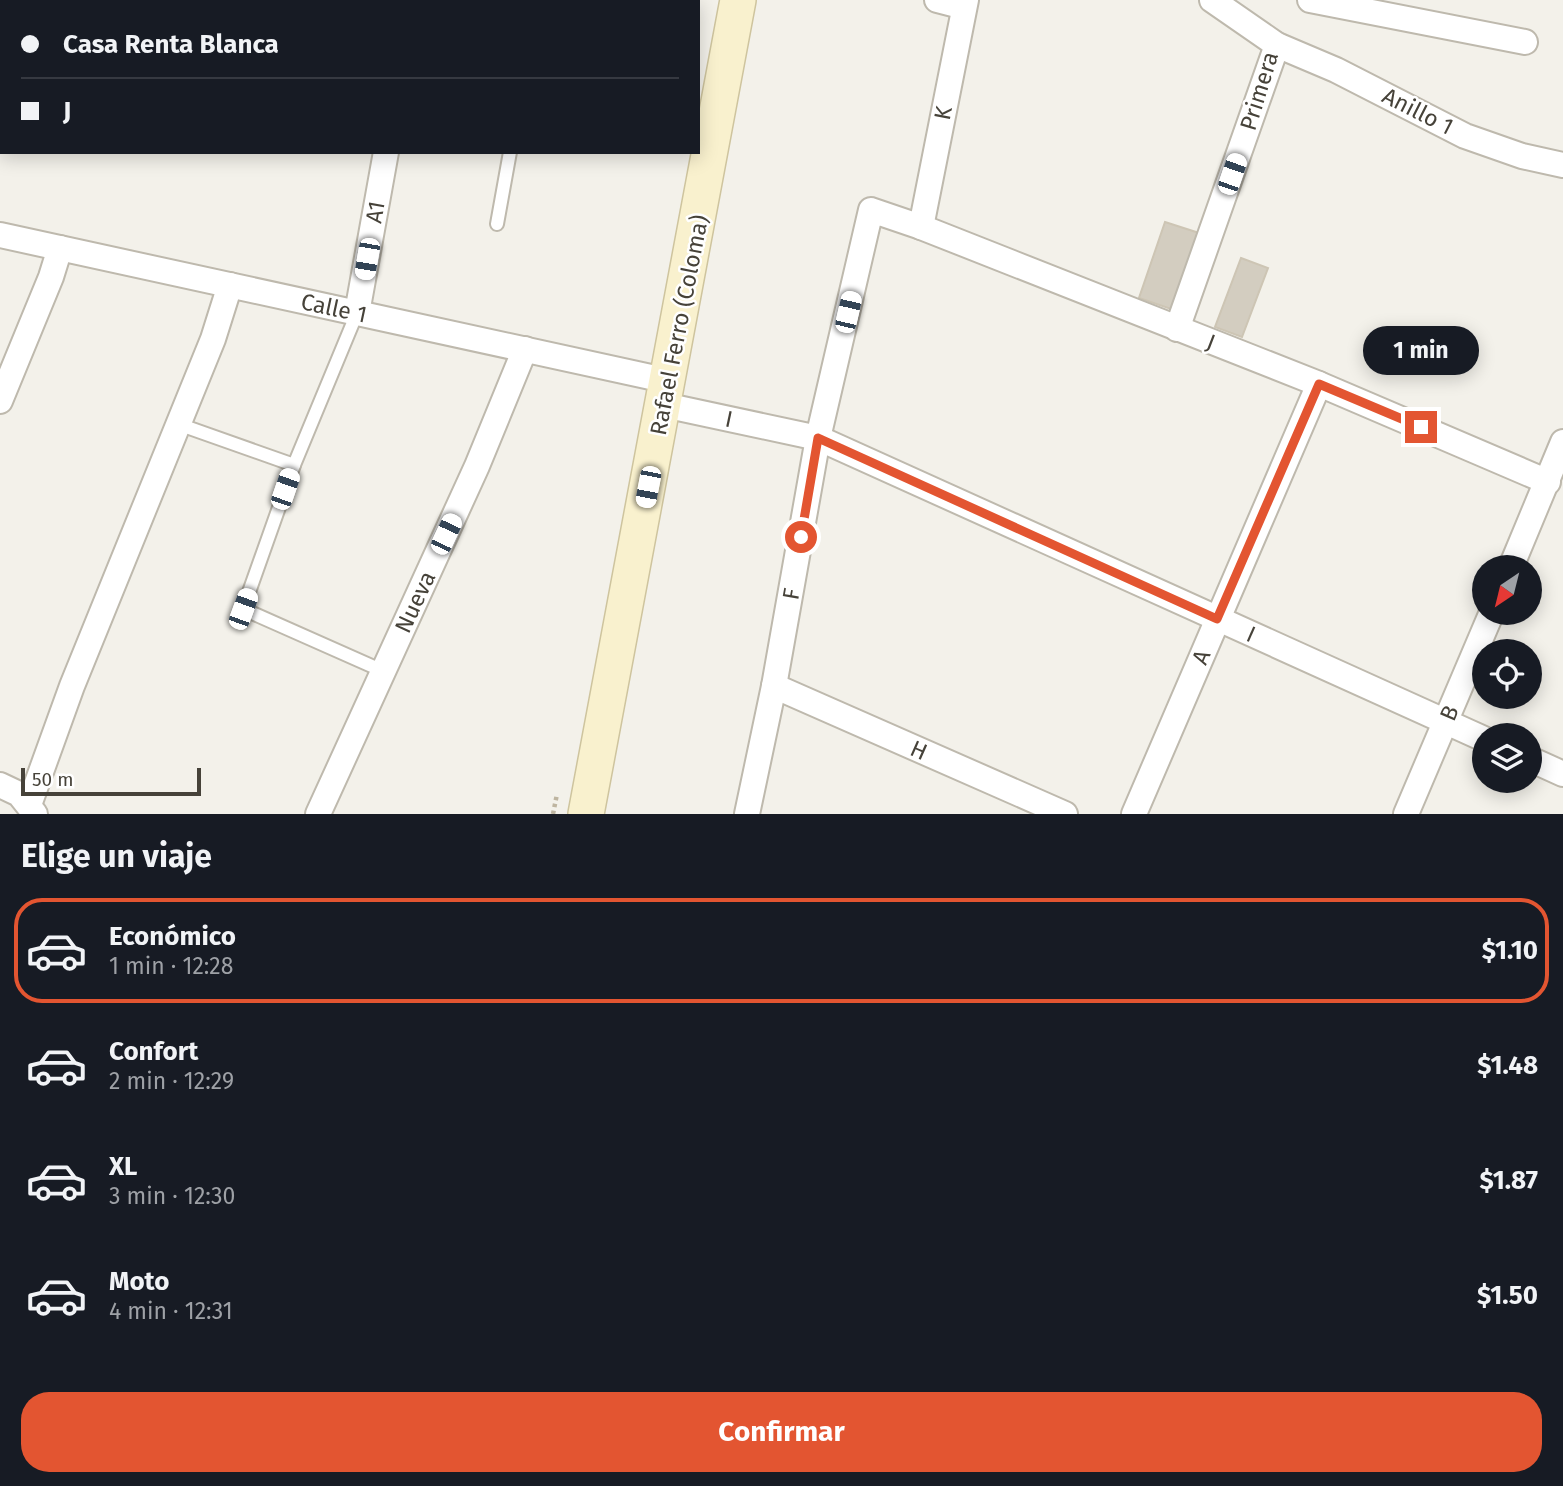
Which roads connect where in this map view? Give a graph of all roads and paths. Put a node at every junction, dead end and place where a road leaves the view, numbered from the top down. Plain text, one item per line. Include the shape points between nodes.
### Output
1 (738, 0) edge
2 (937, 0) edge
3 (1212, 0) edge
4 (1310, 0) edge
5 (965, 4) edge
6 (1525, 42) dead end
7 (1277, 44) junction
8 (707, 119) edge
9 (386, 154) edge
10 (510, 154) edge
11 (1563, 165) edge
12 (871, 210) joint
13 (497, 224) dead end
14 (920, 227) junction
15 (0, 235) edge
16 (60, 248) junction
17 (230, 285) junction
18 (357, 313) junction
19 (1177, 329) junction
20 (525, 349) junction
21 (1319, 384) junction
22 (666, 393) junction
23 (0, 401) edge
24 (178, 424) junction
25 (818, 438) junction
26 (1563, 442) edge
27 (294, 465) junction
28 (1548, 482) junction
29 (1516, 555) edge
30 (1217, 619) junction
31 (1486, 625) edge
32 (383, 671) junction
33 (774, 686) junction
34 (1445, 722) junction
35 (1472, 734) edge
36 (1542, 764) edge
37 (1563, 774) edge
38 (0, 785) edge
39 (32, 809) edge
40 (318, 814) edge
41 (586, 814) edge
42 (747, 814) edge
43 (1065, 814) edge
44 (1134, 814) edge
45 (1406, 814) edge

1 - 8 main road, Rafael Ferro (Coloma)
2 - 5 street
3 - 7 street, Primera
4 - 6 street
5 - 14 street, K
7 - 11 street, Anillo 1 via 1465,136
7 - 19 street, Primera
8 - 22 main road, Rafael Ferro (Coloma)
9 - 18 street, A1
10 - 13 lane
12 - 14 street, J
12 - 25 street, F
14 - 19 street, J
15 - 16 street, Calle 1
16 - 17 street, Calle 1
16 - 23 street
17 - 18 street, Calle 1
17 - 24 street
18 - 20 street, Calle 1
18 - 27 lane
19 - 21 street, J
20 - 22 street, Calle 1
20 - 32 street, Nueva
21 - 28 street, J
21 - 30 street, A
22 - 25 street, I
22 - 41 main road, Rafael Ferro (Coloma)
24 - 27 lane
24 - 39 street via 72,686
25 - 30 street, I
25 - 33 street, F
26 - 28 street
27 - 32 lane via 243,609
28 - 29 street
30 - 34 street, I
30 - 44 street, A
31 - 34 street, B
32 - 40 street, Nueva
33 - 42 street, F
33 - 43 street, H
34 - 35 street, I
34 - 45 street, B
36 - 37 street
38 - 39 street via 19,793

